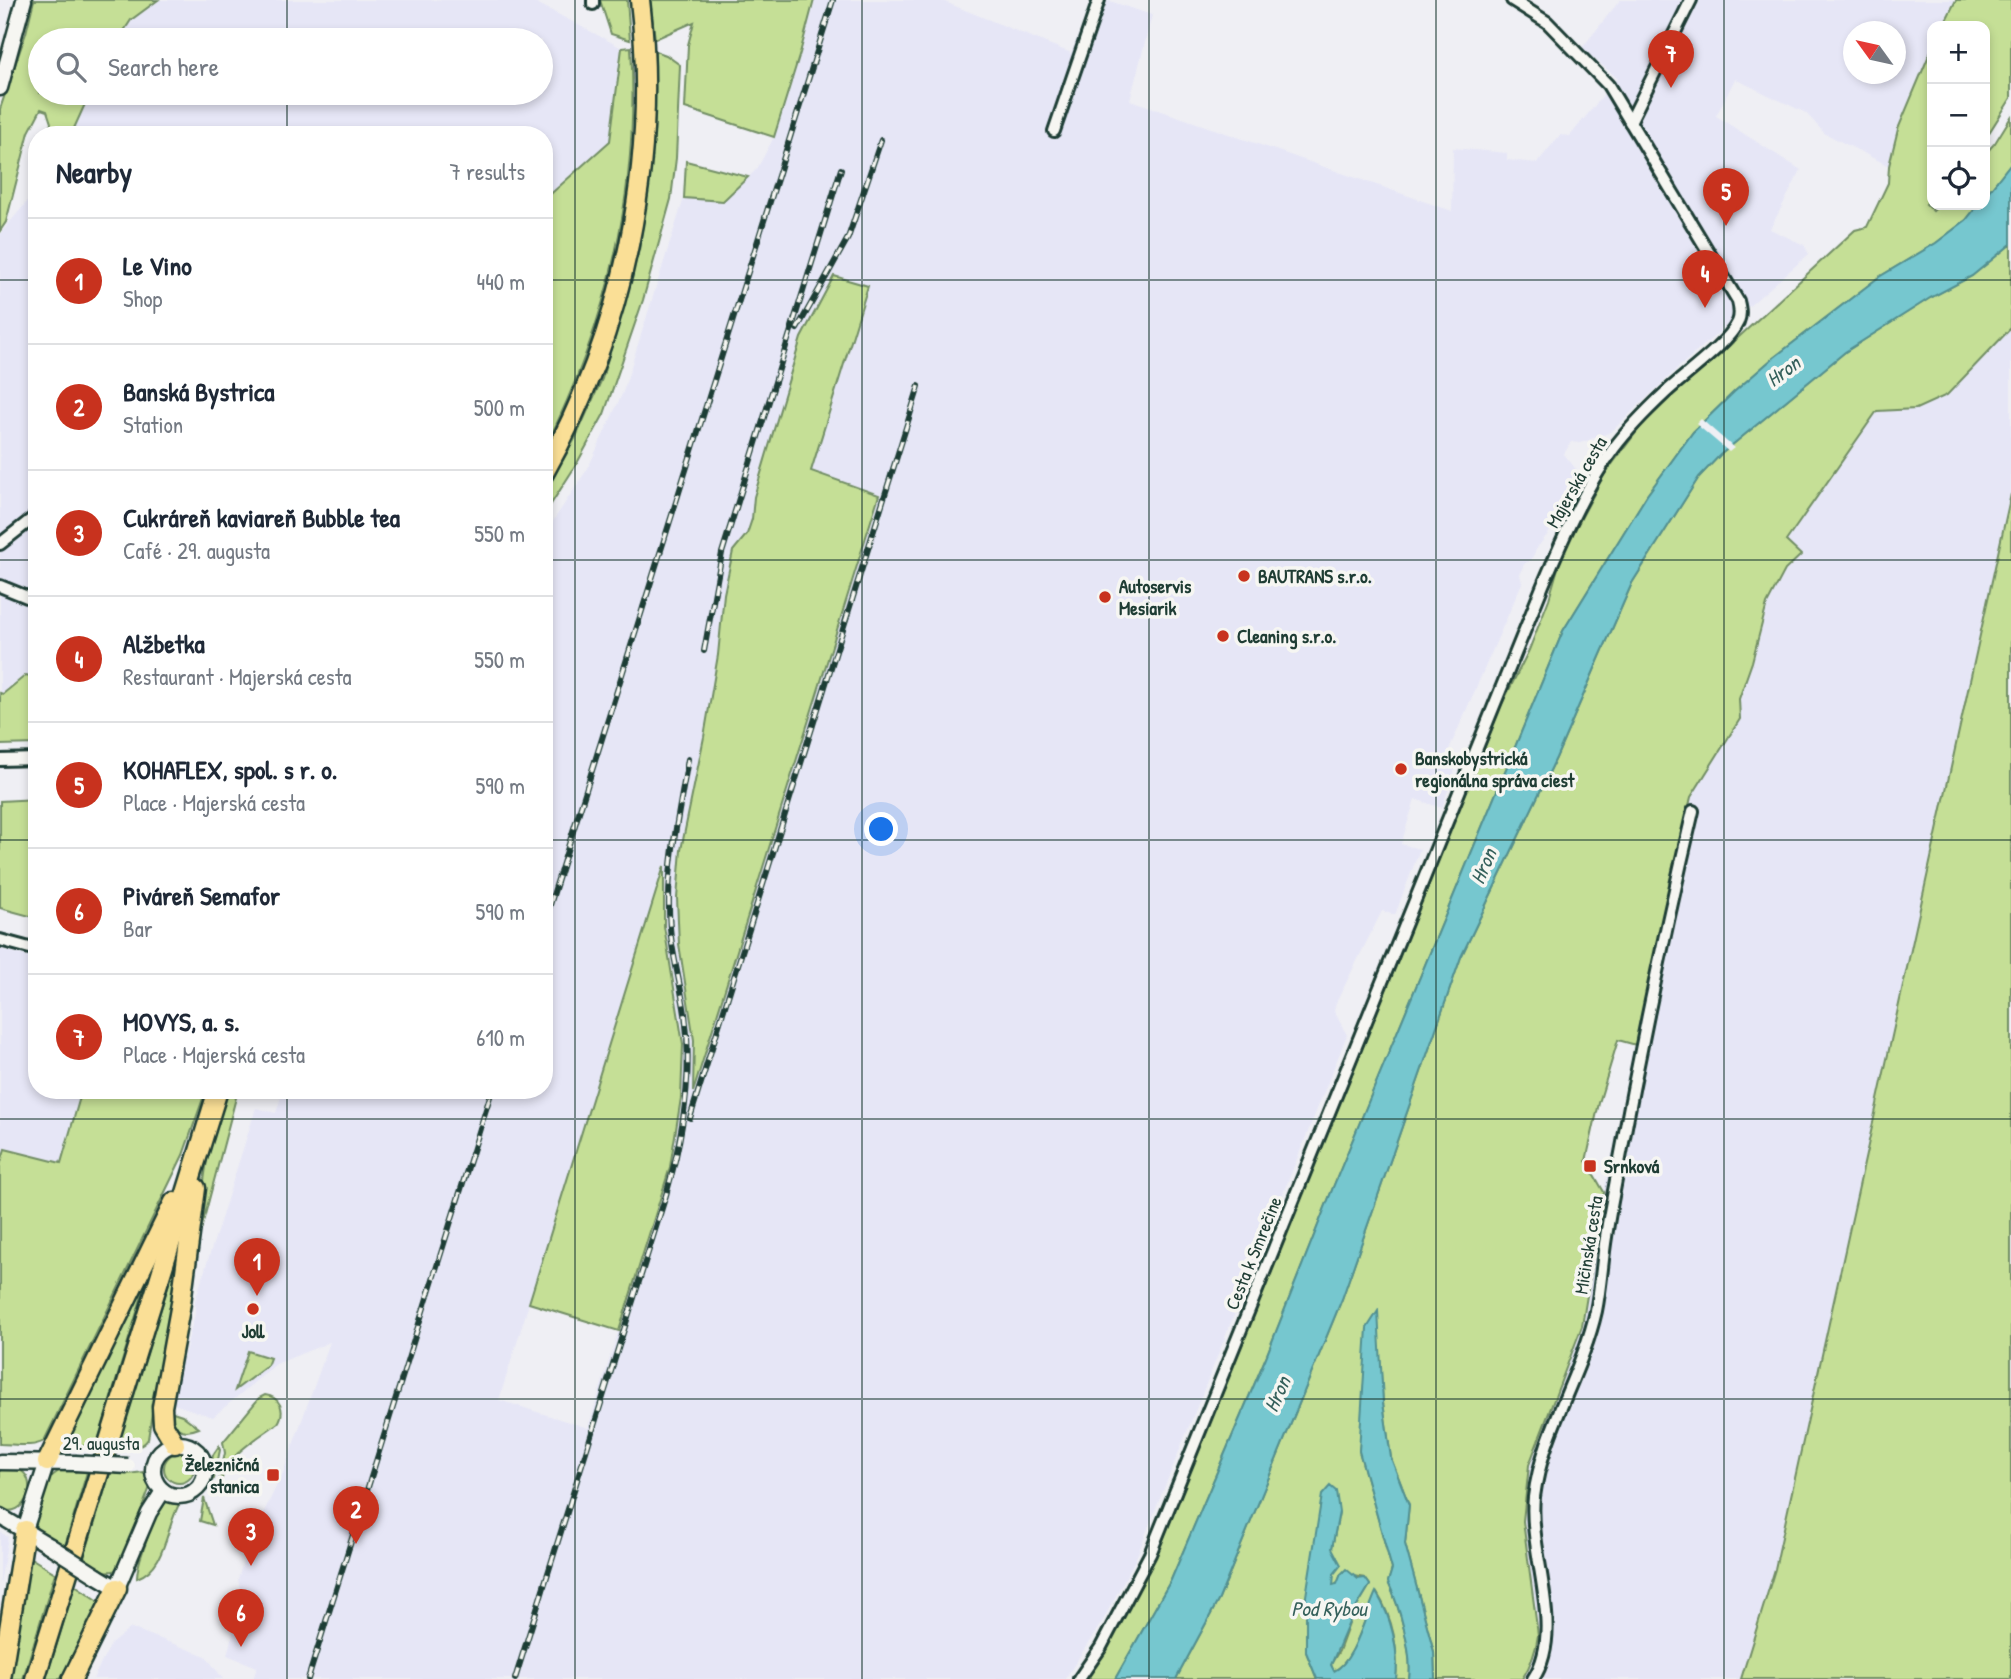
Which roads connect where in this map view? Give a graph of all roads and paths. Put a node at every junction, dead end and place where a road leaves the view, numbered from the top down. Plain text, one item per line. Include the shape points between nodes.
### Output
1 (24, 0) edge
2 (1099, 0) edge
3 (1512, 0) edge
4 (1691, 0) edge
5 (640, 5) edge
6 (0, 88) edge
7 (1630, 122) junction
8 (1054, 131) dead end
9 (553, 456) edge
10 (28, 522) edge
11 (0, 544) edge
12 (0, 586) edge
13 (28, 597) edge
14 (28, 758) edge
15 (0, 760) edge
16 (1693, 811) dead end
17 (1443, 832) joint
18 (0, 940) edge
19 (28, 948) edge
20 (215, 1099) edge
21 (199, 1152) junction
22 (175, 1444) junction
23 (154, 1461) junction
24 (0, 1462) edge
25 (47, 1462) junction
26 (163, 1491) junction
27 (0, 1516) edge
28 (25, 1530) junction
29 (117, 1588) junction
30 (1, 1679) edge
31 (35, 1679) edge
32 (72, 1679) edge
33 (1079, 1679) edge
34 (1533, 1679) edge

1 - 6 street
2 - 8 street
3 - 7 street, Majerská cesta via 1547,22 1596,72
4 - 7 street
5 - 9 main road via 646,72 632,231 595,366
7 - 17 street, Majerská cesta via 1738,302 1739,320 1726,338 1626,432 1595,478 1542,585
10 - 11 street
12 - 13 street
14 - 15 street
16 - 34 street, Mičinská cesta via 1635,1079 1596,1309 1535,1487 1534,1527 1547,1634 1545,1653
17 - 33 street, Cesta k Smrečine via 1150,1553
18 - 19 street
20 - 21 main road
21 - 22 main road via 189,1251 163,1407 163,1424
21 - 25 main road
21 - 31 main road
22 - 23 street, 29. augusta via 160,1451
22 - 26 street via 199,1452 204,1476 189,1494
23 - 25 street, 29. augusta, bridge via 128,1466
23 - 26 street, 29. augusta via 154,1478
24 - 25 street, 29. augusta
25 - 28 street, 29. augusta
26 - 29 street
27 - 28 street
28 - 29 street, bridge
28 - 30 main road
29 - 32 main road

